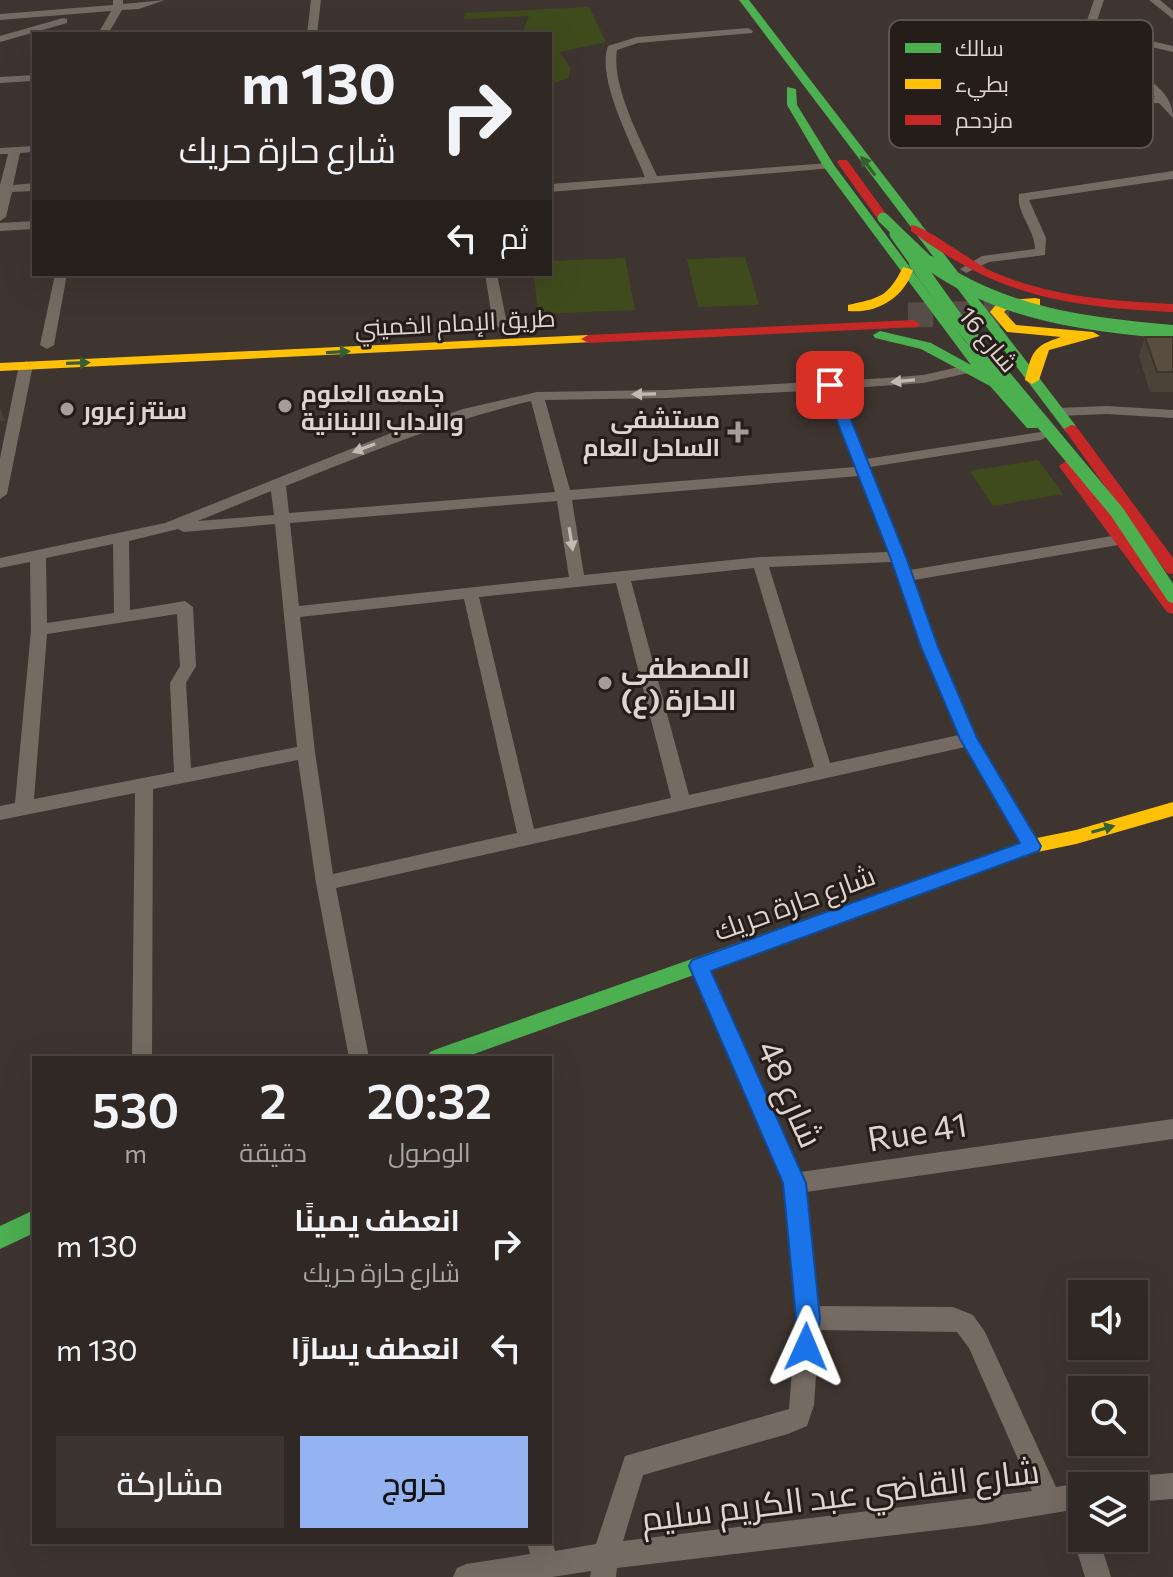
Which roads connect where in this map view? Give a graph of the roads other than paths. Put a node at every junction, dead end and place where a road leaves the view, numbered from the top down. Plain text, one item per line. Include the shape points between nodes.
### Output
1 (160, 0) edge
2 (316, 0) edge
3 (726, 0) edge
4 (744, 0) edge
5 (1099, 0) edge
6 (1154, 0) edge
7 (118, 4) edge
8 (76, 12) junction
9 (1173, 16) edge
10 (0, 17) edge
11 (1092, 20) edge
12 (748, 31) junction
13 (104, 32) edge
14 (312, 32) edge
15 (0, 39) edge
16 (1153, 44) edge
17 (1173, 49) edge
18 (32, 78) edge
19 (0, 80) edge
20 (1153, 87) edge
21 (794, 92) junction
22 (1168, 107) edge
23 (32, 149) edge
24 (15, 150) junction
25 (0, 151) edge
26 (829, 166) junction
27 (1173, 175) edge
28 (652, 179) junction
29 (32, 187) edge
30 (552, 188) edge
31 (3, 189) edge
32 (0, 217) edge
33 (883, 218) junction
34 (32, 225) edge
35 (0, 227) edge
36 (915, 228) junction
37 (966, 269) junction
38 (907, 270) junction
39 (61, 276) edge
40 (492, 276) edge
41 (1114, 306) junction
42 (853, 308) junction
43 (1173, 308) edge
44 (822, 309) dead end
45 (1173, 315) edge
46 (509, 323) joint
47 (1173, 325) edge
48 (464, 330) junction
49 (1173, 332) edge
50 (869, 334) junction
51 (1093, 336) junction
52 (245, 338) junction
53 (1173, 339) edge
54 (127, 342) dead end
55 (525, 343) junction
56 (47, 345) dead end
57 (239, 357) junction
58 (26, 365) junction
59 (0, 367) edge
60 (975, 367) junction
61 (1032, 380) junction
62 (830, 385) junction
63 (537, 396) junction
64 (1057, 412) junction
65 (1173, 414) edge
66 (1079, 438) junction
67 (1046, 442) junction
68 (862, 468) junction
69 (278, 482) junction
70 (0, 494) edge
71 (564, 497) junction
72 (282, 521) junction
73 (169, 527) junction
74 (1124, 539) junction
75 (121, 540) junction
76 (38, 557) junction
77 (898, 557) junction
78 (760, 562) junction
79 (0, 563) edge
80 (1171, 563) edge
81 (622, 576) junction
82 (905, 576) junction
83 (577, 580) junction
84 (470, 592) junction
85 (1173, 596) edge
86 (1173, 608) edge
87 (293, 612) junction
88 (122, 617) junction
89 (39, 630) junction
90 (969, 739) junction
91 (306, 752) junction
92 (824, 772) junction
93 (183, 778) junction
94 (144, 786) junction
95 (1172, 799) edge
96 (682, 804) junction
97 (24, 808) junction
98 (0, 813) edge
99 (527, 838) junction
100 (1032, 846) junction
101 (325, 883) junction
102 (699, 966) junction
103 (142, 1056) edge
104 (359, 1056) edge
105 (443, 1056) edge
106 (1173, 1129) edge
107 (794, 1183) junction
108 (32, 1222) edge
109 (4, 1235) edge
110 (808, 1318) junction
111 (1173, 1486) edge
112 (1148, 1488) edge
113 (1068, 1496) edge
114 (1068, 1498) edge
115 (1090, 1552) edge
116 (543, 1554) edge
117 (604, 1566) edge
118 (466, 1577) edge
119 (1098, 1577) edge

1 - 7 street
2 - 14 street
3 - 12 main road
36 -> 4 main road
5 - 11 street
6 - 9 street
7 - 8 street
7 - 13 street
8 - 10 street
8 - 15 street via 71,19
12 - 21 main road
12 - 28 street via 637,40 612,48 608,57 614,82
16 - 17 street
18 - 19 street
20 - 22 street
21 - 26 main road, شارع 16 via 792,105
21 - 33 main road
23 - 24 street
24 - 25 street
24 - 31 street
26 - 28 street
26 - 38 main road, شارع 16
27 - 37 street via 1023,197 1041,239 1041,252 986,259
28 - 30 street
29 - 31 street
31 - 32 street
33 - 49 main road, bridge via 941,270 1007,303 1075,322
33 - 85 main road, شارع 16, bridge via 956,319 1102,493
34 - 35 street
36 - 37 main road
36 - 61 main road, شارع 16
37 - 41 main road via 1050,297
38 - 42 main road via 902,289 894,296
38 - 60 main road, شارع 16
39 - 56 street
40 - 46 street
41 - 43 main road
41 - 51 main road via 1024,302 1004,304 997,312 1016,330
42 - 44 main road
42 - 50 main road via 904,308 924,320 916,331
45 - 47 main road via 1014,318
46 - 48 main road
48 - 52 main road, طريق الإمام الخميني
48 - 55 main road, طريق الإمام الخميني via 910,319
50 - 55 main road via 587,347
50 - 60 main road via 916,342
51 - 53 main road
51 - 61 main road via 1044,347
52 - 54 main road, طريق الإمام الخميني
52 - 57 main road
57 -> 55 main road, طريق الإمام الخميني
58 -> 57 main road, طريق الإمام الخميني
58 - 59 main road, طريق الإمام الخميني
58 - 70 street
60 -> 62 street via 923,379
60 - 67 main road, شارع 16
61 - 64 main road, شارع 16
62 -> 63 street
62 - 68 street
63 -> 69 street via 438,421
63 - 71 street
64 - 65 street
64 - 66 main road, شارع 16
66 - 67 main road via 1052,431
66 - 80 main road, شارع 16
67 - 68 street
67 - 74 main road, شارع 16
68 - 71 street
68 - 77 street
69 - 72 street
69 - 73 street
71 - 72 street
71 -> 83 street
72 - 73 street
72 - 87 street
73 - 75 street
74 - 82 street
74 - 86 main road, شارع 16
75 - 76 street
75 - 88 street
76 - 79 street
76 - 89 street
77 - 78 street
77 - 82 street
78 - 81 street
78 - 92 street
81 - 83 street
81 - 96 street
82 - 90 street
83 - 84 street
84 - 87 street
84 - 99 street
87 - 91 street
88 - 89 street
88 - 93 street via 185,607 188,666 178,683
89 - 97 street
90 - 92 street
90 - 100 street
91 - 93 street
91 - 101 street
92 - 96 street
93 - 94 street
94 - 97 street
94 - 103 street
95 - 100 main road, شارع حارة حريك via 1086,818
96 - 99 street
97 - 98 street
99 - 101 street
100 - 102 main road, شارع حارة حريك
101 - 104 street
102 - 105 main road, شارع حارة حريك
102 - 107 street, شارع 48
106 - 107 street, Rue 41
107 - 110 street, شارع 48
108 - 109 main road
110 - 113 street via 965,1323
110 - 117 street, شارع 48 via 798,1417 634,1465
111 - 112 street
114 - 117 street, شارع القاضي عبد الكريم سليم
115 - 119 street
116 - 117 street, شارع القاضي عبد الكريم سليم
116 - 118 street, شارع القاضي عبد الكريم سليم

